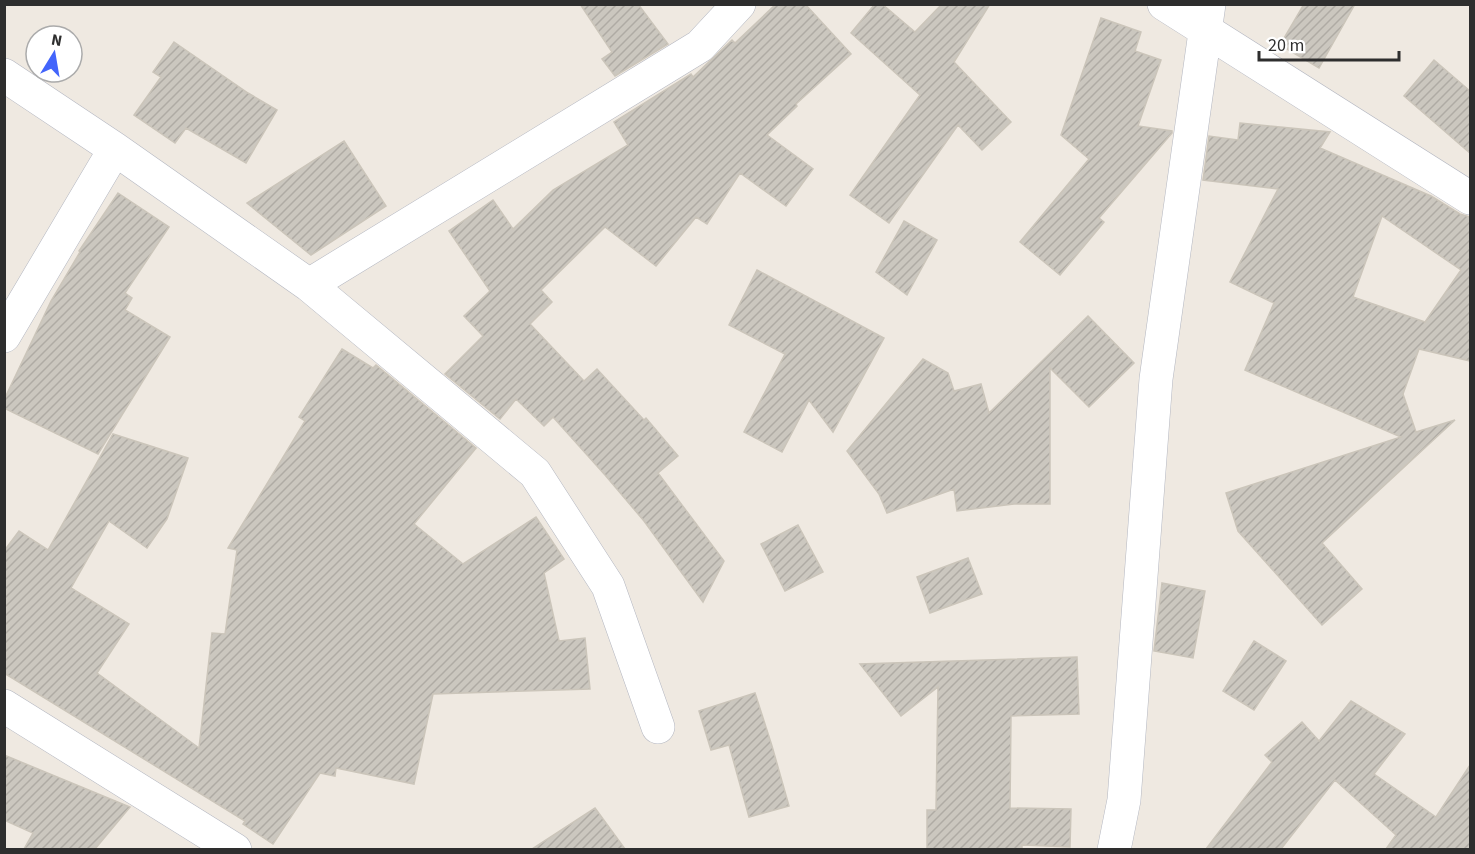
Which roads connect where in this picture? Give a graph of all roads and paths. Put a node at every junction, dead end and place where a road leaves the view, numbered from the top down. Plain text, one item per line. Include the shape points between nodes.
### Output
1 (739, 4) edge
2 (1164, 4) edge
3 (1207, 18) edge
4 (4, 75) edge
5 (115, 149) junction
6 (1470, 198) edge
7 (309, 285) junction
8 (4, 336) edge
9 (4, 706) edge
10 (658, 727) dead end
11 (193, 839) edge
12 (235, 849) edge
13 (1114, 849) edge

1 - 7 street via 700,46
2 - 3 street
3 - 6 street
3 - 13 street via 1156,379 1124,800
4 - 5 street
5 - 7 street
5 - 8 street
7 - 10 street via 535,472 608,586
9 - 11 street
11 - 12 street

